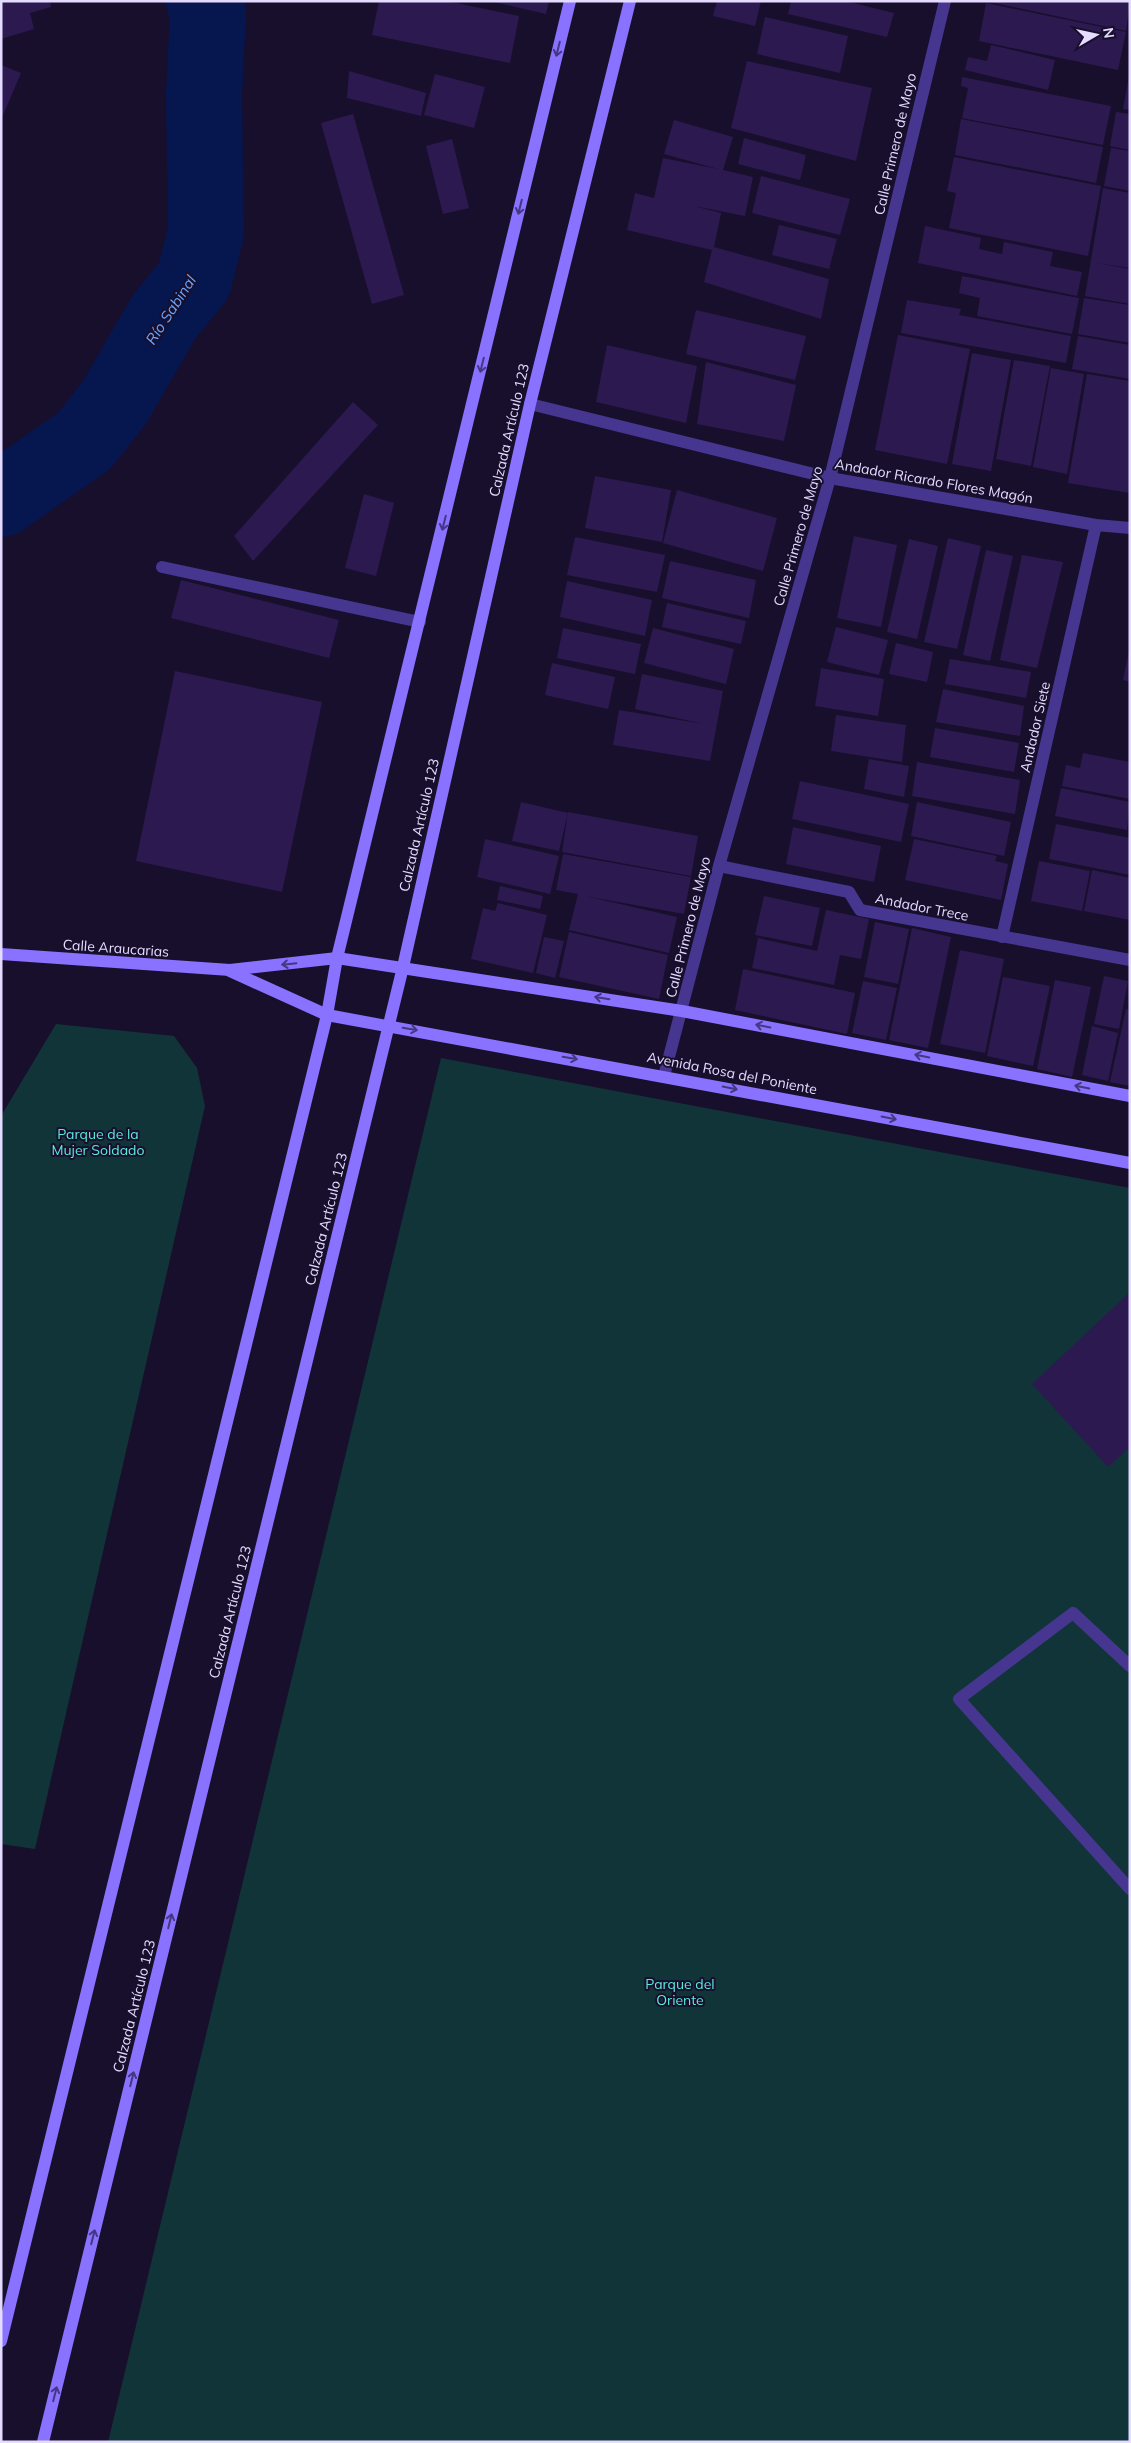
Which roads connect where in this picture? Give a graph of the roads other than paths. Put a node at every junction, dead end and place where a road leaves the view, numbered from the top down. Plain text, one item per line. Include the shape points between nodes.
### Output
1 (570, 1) edge
2 (630, 1) edge
3 (944, 1) edge
4 (530, 404) junction
5 (830, 478) junction
6 (1096, 525) junction
7 (1130, 528) edge
8 (162, 567) dead end
9 (420, 622) junction
10 (719, 866) junction
11 (1002, 937) junction
12 (1, 954) edge
13 (337, 958) junction
14 (1130, 960) edge
15 (403, 967) junction
16 (230, 970) junction
17 (682, 1011) junction
18 (328, 1015) junction
19 (388, 1026) junction
20 (664, 1076) junction
21 (1130, 1096) edge
22 (1130, 1163) edge
23 (1130, 1666) edge
24 (1130, 1890) edge
25 (1, 2341) edge
26 (43, 2442) edge

1 -> 9 main road
2 - 4 main road, Calzada Artículo 123
3 - 5 street, Calle Primero de Mayo
4 - 5 street, Andador Ricardo Flores Magón
4 - 15 main road, Calzada Artículo 123
5 - 6 street, Andador Ricardo Flores Magón
5 - 10 street, Calle Primero de Mayo
6 - 7 street, Andador Ricardo Flores Magón
6 - 11 street, Andador Siete
8 - 9 street
9 - 13 main road
10 - 11 street, Andador Trece via 849,892 860,910
10 - 17 street, Calle Primero de Mayo
11 - 14 street, Andador Trece
12 - 16 main road, Calle Araucarias
13 - 15 main road
13 -> 16 main road, Calle Araucarias
13 - 18 main road
17 -> 15 main road
15 - 19 main road, Calzada Artículo 123
16 - 18 main road, Calle Araucarias
17 - 20 street, Calle Primero de Mayo
21 -> 17 main road
18 - 19 main road, Avenida Rosa del Poniente
18 - 25 main road
19 -> 20 main road, Avenida Rosa del Poniente
26 -> 19 main road, Calzada Artículo 123
20 -> 22 main road, Avenida Rosa del Poniente
23 - 24 street via 1073,1613 959,1699

